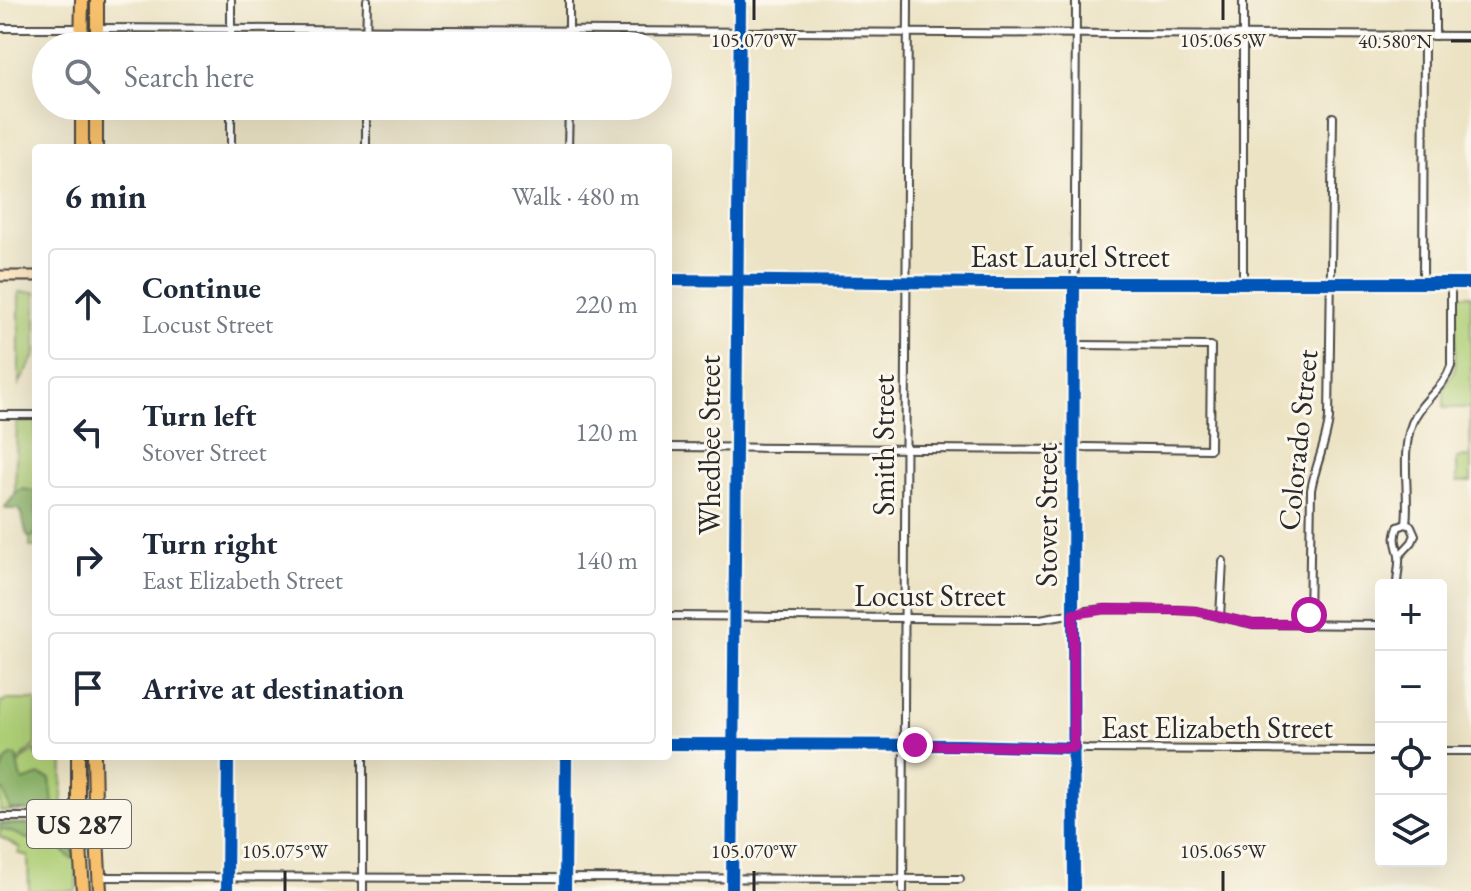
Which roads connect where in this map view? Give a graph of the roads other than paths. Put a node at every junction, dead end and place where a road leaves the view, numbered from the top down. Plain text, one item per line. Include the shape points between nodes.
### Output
1 (82, 0) edge
2 (88, 0) edge
3 (97, 0) edge
4 (231, 0) edge
5 (367, 0) edge
6 (569, 0) edge
7 (740, 0) edge
8 (908, 0) edge
9 (1076, 0) edge
10 (1243, 0) edge
11 (1435, 0) edge
12 (0, 28) edge
13 (81, 28) junction
14 (97, 28) junction
15 (231, 30) junction
16 (366, 30) junction
17 (569, 31) junction
18 (81, 32) edge
19 (85, 32) edge
20 (97, 32) edge
21 (739, 32) junction
22 (908, 33) junction
23 (1076, 34) junction
24 (1243, 35) junction
25 (1424, 36) junction
26 (1435, 36) junction
27 (1471, 36) edge
28 (1333, 117) dead end
29 (82, 120) edge
30 (96, 120) edge
31 (231, 120) edge
32 (366, 120) edge
33 (569, 120) edge
34 (82, 144) edge
35 (96, 144) edge
36 (231, 144) edge
37 (366, 144) edge
38 (568, 144) edge
39 (0, 276) edge
40 (32, 276) edge
41 (672, 280) edge
42 (738, 280) junction
43 (907, 282) junction
44 (1074, 283) junction
45 (1243, 283) junction
46 (1331, 283) junction
47 (1423, 283) junction
48 (1451, 283) junction
49 (1471, 283) edge
50 (1074, 345) junction
51 (0, 415) edge
52 (32, 415) edge
53 (672, 447) edge
54 (736, 447) junction
55 (906, 449) junction
56 (1073, 450) junction
57 (1406, 524) junction
58 (1399, 556) junction
59 (1223, 561) dead end
60 (1397, 579) edge
61 (1073, 614) junction
62 (672, 616) edge
63 (735, 617) junction
64 (1220, 617) junction
65 (904, 618) junction
66 (1309, 624) junction
67 (1375, 625) edge
68 (672, 744) edge
69 (734, 744) junction
70 (903, 745) junction
71 (1074, 748) junction
72 (1375, 751) edge
73 (1447, 751) edge
74 (1471, 751) edge
75 (78, 760) edge
76 (94, 760) edge
77 (228, 760) edge
78 (363, 760) edge
79 (566, 760) edge
80 (0, 817) edge
81 (78, 817) junction
82 (227, 876) junction
83 (100, 877) junction
84 (363, 878) junction
85 (732, 878) junction
86 (565, 879) junction
87 (903, 879) junction
88 (960, 879) dead end
89 (83, 891) edge
90 (100, 891) edge
91 (227, 891) edge
92 (363, 891) edge
93 (565, 891) edge
94 (732, 891) edge
95 (903, 891) edge
96 (1074, 891) edge

1 - 13 highway
2 - 14 highway
3 - 14 highway
4 - 15 street
5 - 16 street
6 - 17 street
7 - 21 street, Whedbee Street
8 - 22 street, Smith Street
9 - 23 street, Stover Street
10 - 24 street
11 - 26 street
12 - 13 street
13 - 18 highway
13 - 19 highway
14 - 15 street
14 - 20 highway
15 - 16 street
16 - 17 street
17 - 21 street
21 - 22 street
21 - 42 street, Whedbee Street
22 - 23 street
22 - 43 street, Smith Street
23 - 24 street
23 - 44 street, Stover Street
24 - 25 street
24 - 45 street
25 - 26 street
25 - 47 street
26 - 27 street
28 - 46 street, Colorado Street
29 - 34 highway
30 - 35 highway
31 - 36 street
32 - 37 street
33 - 38 street
39 - 40 main road
41 - 42 street, East Laurel Street
42 - 43 street, East Laurel Street
42 - 54 street, Whedbee Street
43 - 44 street, East Laurel Street
43 - 55 street, Smith Street
44 - 45 street, East Laurel Street
44 - 50 street, Stover Street
45 - 46 street, East Laurel Street
46 - 47 street, East Laurel Street
46 - 66 street, Colorado Street via 1328,427 1310,504
47 - 48 street, East Laurel Street
48 - 49 street, East Laurel Street
48 - 57 street via 1451,366 1412,423 1406,454
50 - 56 street, Stover Street
50 - 56 street via 1211,346 1210,449
51 - 52 street
53 - 54 street
54 - 55 street
54 - 63 street, Whedbee Street
55 - 56 street
55 - 65 street, Smith Street
56 - 61 street, Stover Street
57 - 58 street via 1396,530
57 - 58 street via 1415,535
58 - 60 street
59 - 64 street
61 - 64 street, Locust Street via 1177,610
61 - 65 street, Locust Street via 1040,619
61 - 71 street, Stover Street
62 - 63 street, Locust Street
63 - 65 street, Locust Street
63 - 69 street, Whedbee Street
64 - 66 street, Locust Street via 1253,624
65 - 70 street, Smith Street
66 - 67 street, Locust Street
68 - 69 street, East Elizabeth Street
69 - 70 street, East Elizabeth Street
69 - 85 street, Whedbee Street
70 - 71 street, East Elizabeth Street
70 - 87 street, Smith Street
71 - 72 street, East Elizabeth Street
71 - 96 street, Stover Street
73 - 74 street
75 - 81 highway, US 287
76 - 83 highway, US 287
77 - 82 street
78 - 84 street
79 - 86 street
80 - 81 street
81 - 89 highway, US 287
82 - 83 street
82 - 84 street
82 - 91 street
83 - 90 highway, US 287
84 - 86 street
84 - 92 street
85 - 86 street
85 - 87 street
85 - 94 street, Whedbee Street
86 - 93 street
87 - 88 street
87 - 95 street, Smith Street

